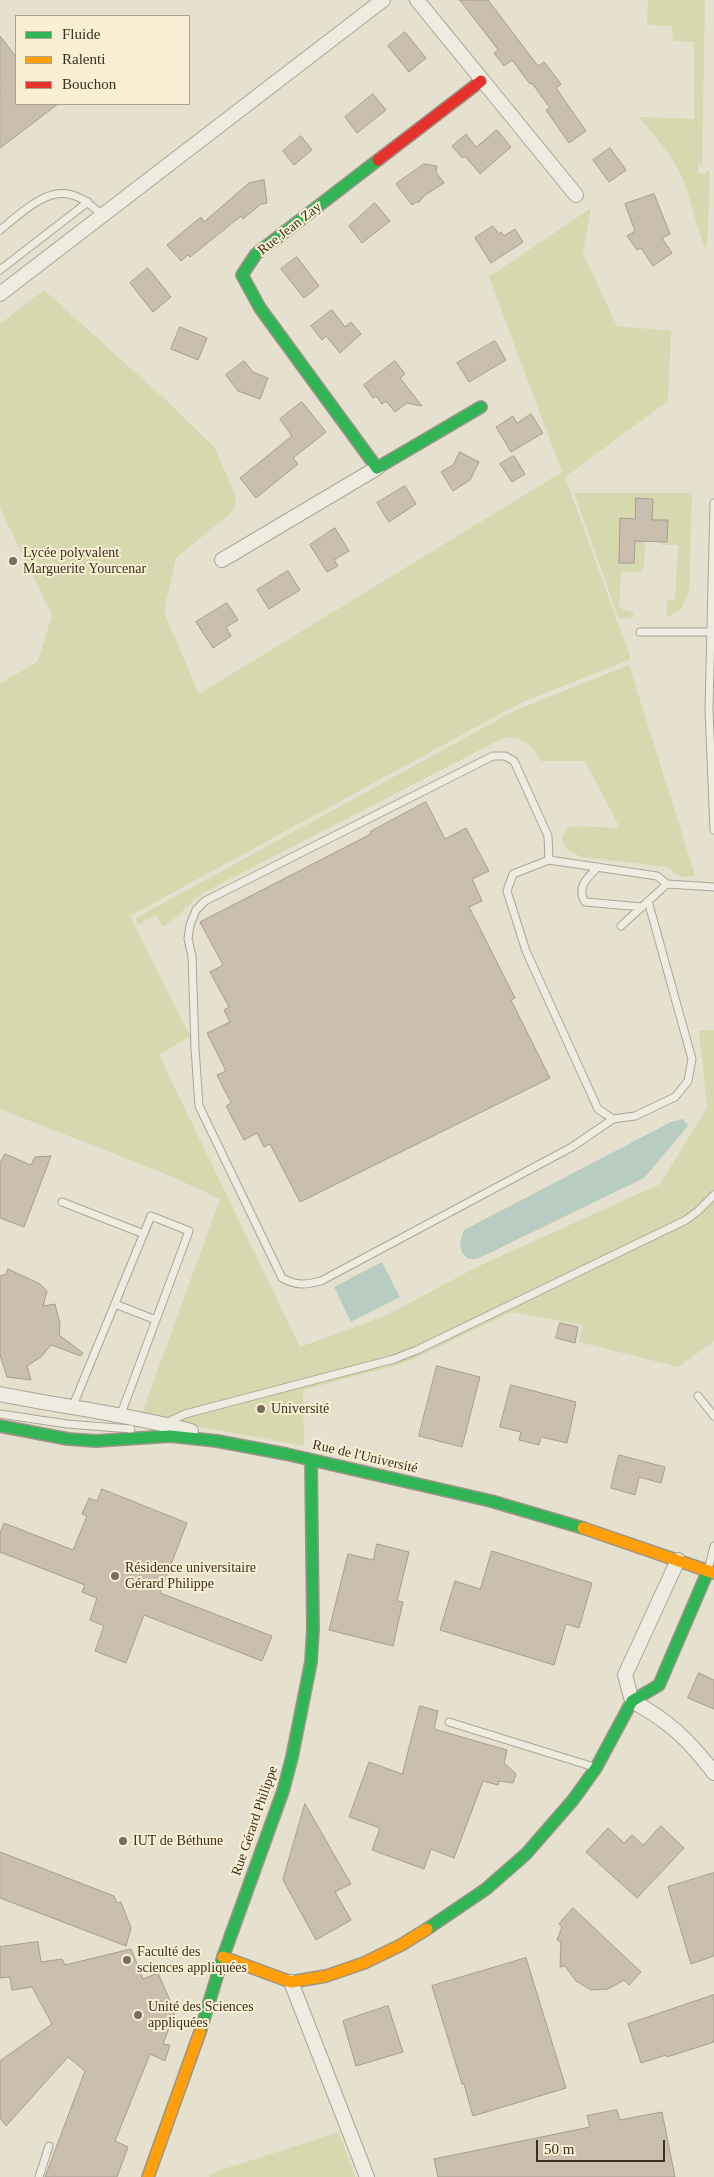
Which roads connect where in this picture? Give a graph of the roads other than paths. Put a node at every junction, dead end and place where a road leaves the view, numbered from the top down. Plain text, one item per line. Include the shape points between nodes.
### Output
1 (382, 0) edge
2 (417, 0) edge
3 (481, 81) junction
4 (576, 195) dead end
5 (88, 202) junction
6 (101, 215) junction
7 (0, 230) edge
8 (0, 270) edge
9 (0, 294) edge
10 (481, 407) dead end
11 (377, 468) junction
12 (714, 503) edge
13 (222, 560) dead end
14 (640, 632) dead end
15 (712, 632) edge
16 (714, 830) edge
17 (549, 860) junction
18 (598, 867) junction
19 (667, 884) junction
20 (714, 887) edge
21 (645, 904) junction
22 (621, 926) dead end
23 (613, 1119) junction
24 (714, 1195) edge
25 (62, 1202) dead end
26 (144, 1234) junction
27 (115, 1304) junction
28 (156, 1320) junction
29 (0, 1394) edge
30 (698, 1396) dead end
31 (72, 1408) junction
32 (0, 1414) edge
33 (120, 1414) junction
34 (714, 1416) edge
35 (166, 1424) junction
36 (0, 1426) edge
37 (217, 1441) junction
38 (311, 1460) junction
39 (714, 1546) edge
40 (678, 1560) junction
41 (711, 1572) edge
42 (632, 1701) junction
43 (449, 1722) dead end
44 (596, 1768) junction
45 (714, 1773) edge
46 (223, 1957) junction
47 (291, 1982) junction
48 (49, 2146) dead end
49 (39, 2177) edge
50 (148, 2177) edge
51 (367, 2177) edge

1 - 6 street
2 - 3 street
3 - 4 street
3 - 11 street, Rue Jean Zay via 256,254 242,275 260,308
5 - 6 lane
5 - 7 lane via 68,193 55,193 33,204
5 - 8 lane
6 - 9 street
10 - 11 street
11 - 13 street
12 - 15 lane
14 - 15 lane
15 - 16 lane via 709,709
17 - 18 lane
17 - 23 lane via 513,874 506,891 526,951 598,1109
17 - 23 lane via 548,836 514,760 492,756 205,901 196,910 188,940 192,956 199,1106 282,1278 304,1285 321,1281 572,1147
18 - 19 lane via 657,876
18 - 21 lane via 584,880 581,891 585,902
19 - 20 lane
19 - 21 lane
21 - 22 lane
21 - 23 lane via 692,1059 688,1081 676,1097 635,1116
24 - 35 lane via 686,1220 417,1350 185,1414
25 - 26 lane
26 - 27 lane
26 - 28 lane via 151,1216 190,1231
27 - 28 lane
27 - 31 lane
28 - 33 lane
29 - 31 street
30 - 34 lane
31 - 33 street
32 - 35 lane via 124,1429
33 - 35 street
35 - 37 street
36 - 37 street, Rue de l'Université via 96,1441 170,1436
37 - 38 street, Rue de l'Université
38 - 40 street, Rue de l'Université via 491,1501
38 - 46 street, Rue Gérard Philippe via 312,1629 309,1670 283,1791
39 - 41 lane
40 - 41 street, Rue de l'Université
40 - 42 street via 625,1675
41 - 42 street via 659,1685
42 - 44 street
42 - 45 street via 658,1715 681,1734
43 - 44 lane
44 - 47 street via 548,1831 526,1854 486,1889 442,1920 379,1956 326,1976
46 - 47 street
46 - 50 street, Rue Gérard Philippe via 197,2042
47 - 51 street
48 - 49 lane

